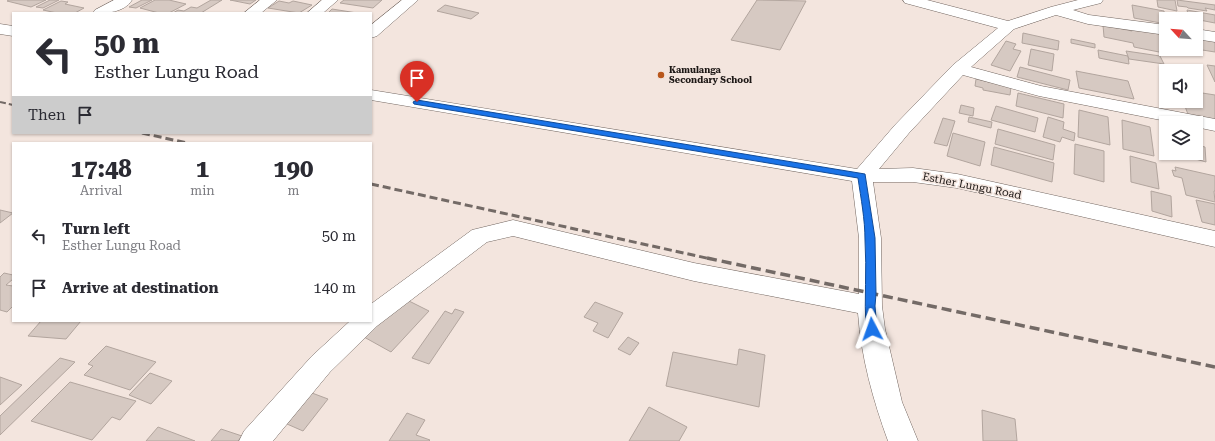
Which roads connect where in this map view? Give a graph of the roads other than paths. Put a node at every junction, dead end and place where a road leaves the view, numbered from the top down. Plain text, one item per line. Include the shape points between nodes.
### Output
1 (125, 0) edge
2 (270, 0) edge
3 (331, 0) edge
4 (411, 0) edge
5 (910, 0) edge
6 (1096, 0) edge
7 (1056, 10) junction
8 (102, 12) edge
9 (252, 12) edge
10 (315, 12) edge
11 (1009, 26) junction
12 (0, 29) edge
13 (1159, 29) edge
14 (12, 31) edge
15 (372, 32) edge
16 (1203, 35) edge
17 (1215, 37) edge
18 (959, 69) junction
19 (372, 95) edge
20 (1215, 125) edge
21 (862, 176) junction
22 (1215, 239) edge
23 (870, 306) junction
24 (372, 317) edge
25 (367, 322) edge
26 (254, 441) edge
27 (903, 441) edge

1 - 8 street
2 - 9 street
3 - 10 street
4 - 15 street
5 - 11 street
6 - 7 street
7 - 11 street
7 - 13 street via 1088,19
11 - 18 street
12 - 14 street
16 - 17 street
18 - 20 street via 1039,91
18 - 21 street
19 - 21 street, Esther Lungu Road
21 - 22 street, Esther Lungu Road via 913,175 957,181
21 - 23 street via 870,238
23 - 24 street via 694,272 513,228 480,236
23 - 27 street via 872,329 888,402
25 - 26 street via 321,364

